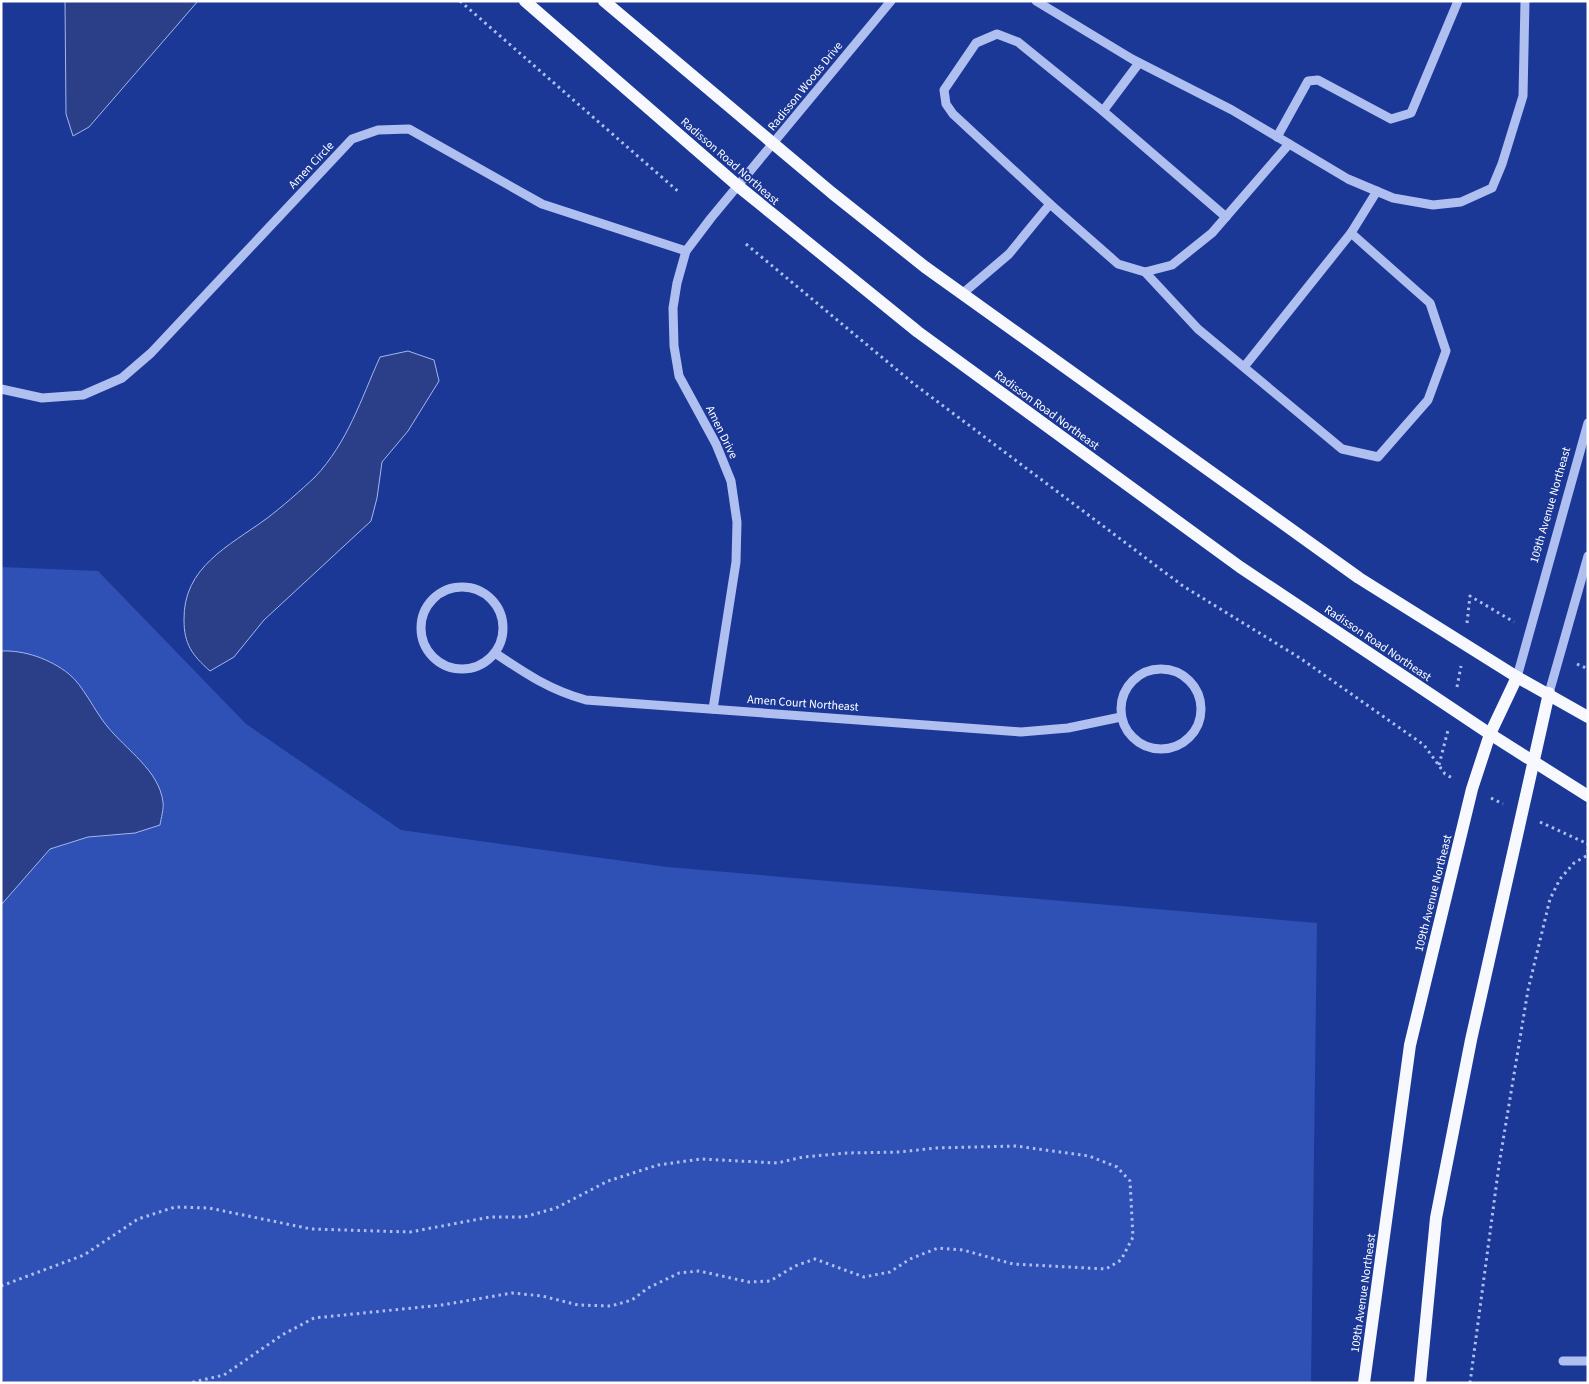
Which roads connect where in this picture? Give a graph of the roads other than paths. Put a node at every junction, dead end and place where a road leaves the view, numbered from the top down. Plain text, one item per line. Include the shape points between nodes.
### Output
1 (525, 1) edge
2 (604, 1) edge
3 (891, 1) edge
4 (1036, 1) edge
5 (1458, 1) edge
6 (1525, 1) edge
7 (1139, 63) junction
8 (1104, 111) junction
9 (1276, 137) junction
10 (774, 144) junction
11 (1289, 144) junction
12 (738, 186) junction
13 (1377, 191) junction
14 (1050, 204) junction
15 (1226, 217) junction
16 (1351, 233) junction
17 (686, 252) junction
18 (1145, 272) junction
19 (962, 294) junction
20 (1244, 367) junction
21 (1, 389) edge
22 (1588, 423) edge
23 (1588, 556) edge
24 (495, 654) junction
25 (1517, 676) junction
26 (1549, 693) junction
27 (713, 709) junction
28 (1121, 717) junction
29 (1588, 717) edge
30 (1490, 734) junction
31 (1532, 759) junction
32 (1588, 796) edge
33 (1563, 1361) dead end
34 (1588, 1361) edge
35 (1364, 1383) edge
36 (1420, 1383) edge

1 - 12 main road, Radisson Road Northeast
2 - 10 main road
3 - 10 street, Radisson Woods Drive
4 - 7 street
5 - 9 street via 1411,113 1391,120 1318,80 1308,81
6 - 13 street via 1523,96 1492,188 1461,202 1433,205 1393,198
7 - 8 street
7 - 9 street via 1232,110
8 - 14 street via 1018,42 996,34 976,43 944,90 946,104 952,114
8 - 15 street
9 - 11 street
10 - 12 street, Radisson Woods Drive
10 - 19 main road via 901,249
11 - 13 street via 1348,179
11 - 15 street
12 - 17 street, Amen Drive
12 - 30 main road, Radisson Road Northeast via 870,295 1087,456 1240,567
13 - 16 street
14 - 18 street via 1118,264
14 - 19 street via 1009,254
15 - 18 street via 1212,234 1172,265
16 - 20 street
16 - 20 street via 1430,303 1446,352 1428,400 1378,458 1342,449
17 - 21 street, Amen Circle via 542,204 409,129 378,130 352,139 151,353 122,378 75,395 42,398
17 - 27 street, Amen Drive via 673,308 679,376 716,444 731,481 737,522 736,562
18 - 20 street via 1198,329
19 - 25 main road via 1359,578
22 - 25 street, 109th Avenue Northeast
23 - 26 street
24 - 24 street via 481,665 464,670 447,668 430,656 422,640 420,620 433,597 450,588 470,587 489,596 502,620 502,637
24 - 27 street, Amen Court Northeast via 558,692 586,700
25 - 26 main road
25 - 30 main road, 109th Avenue Northeast
26 - 29 main road
26 - 31 main road
27 - 28 street, Amen Court Northeast via 1021,732 1068,728
28 - 28 street via 1128,733 1139,744 1156,750 1177,747 1192,736 1201,720 1201,700 1192,682 1175,670 1153,668 1137,675 1127,685 1121,701
30 - 31 main road, Radisson Road Northeast
30 - 35 main road, 109th Avenue Northeast via 1472,789 1410,1045
31 - 32 main road, Radisson Road Northeast
31 - 36 main road via 1436,1218
33 - 34 street

